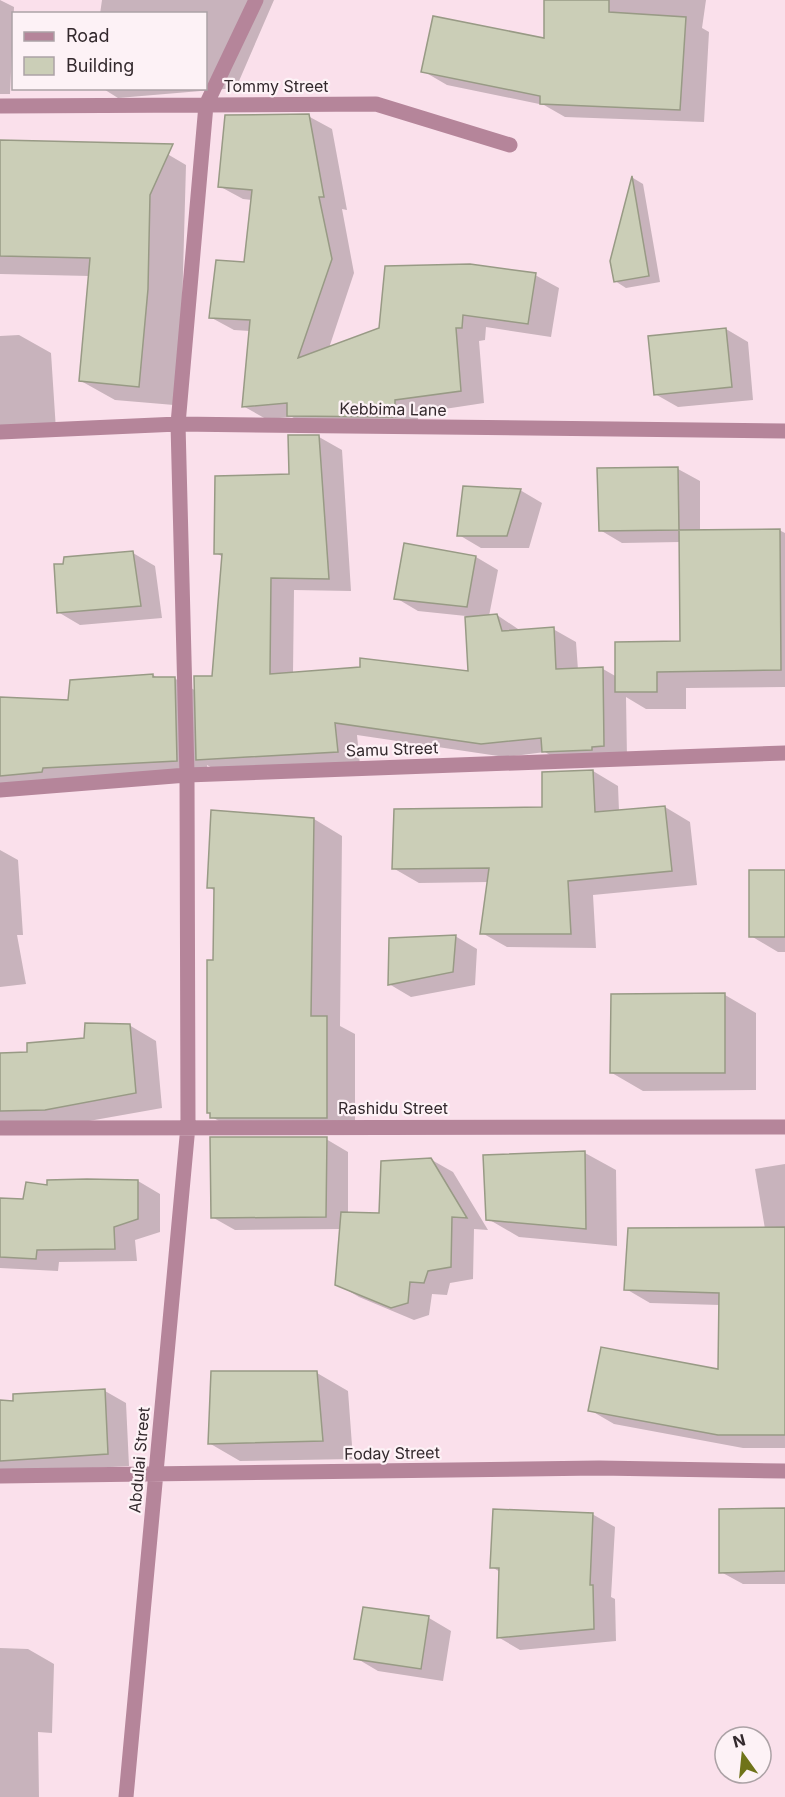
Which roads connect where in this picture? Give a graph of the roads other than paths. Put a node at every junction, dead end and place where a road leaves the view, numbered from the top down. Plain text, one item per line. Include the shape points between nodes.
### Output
1 (256, 0) edge
2 (206, 105) junction
3 (0, 106) edge
4 (510, 146) dead end
5 (178, 424) junction
6 (785, 431) edge
7 (0, 432) edge
8 (785, 753) edge
9 (187, 775) junction
10 (0, 790) edge
11 (188, 1126) junction
12 (785, 1127) edge
13 (0, 1128) edge
14 (785, 1471) edge
15 (156, 1474) junction
16 (0, 1476) edge
17 (126, 1797) edge

1 - 2 street
2 - 3 street, Tommy Street
2 - 4 street, Tommy Street via 376,104
2 - 5 street, Abdulai Street
5 - 6 street, Kebbima Lane
5 - 7 street, Kebbima Lane
5 - 9 street, Abdulai Street
8 - 9 street, Samu Street
9 - 10 street, Samu Street
9 - 11 street, Abdulai Street
11 - 12 street, Rashidu Street
11 - 13 street, Rashidu Street
11 - 15 street, Abdulai Street
14 - 15 street, Foday Street via 599,1468
15 - 16 street, Foday Street
15 - 17 street, Abdulai Street

